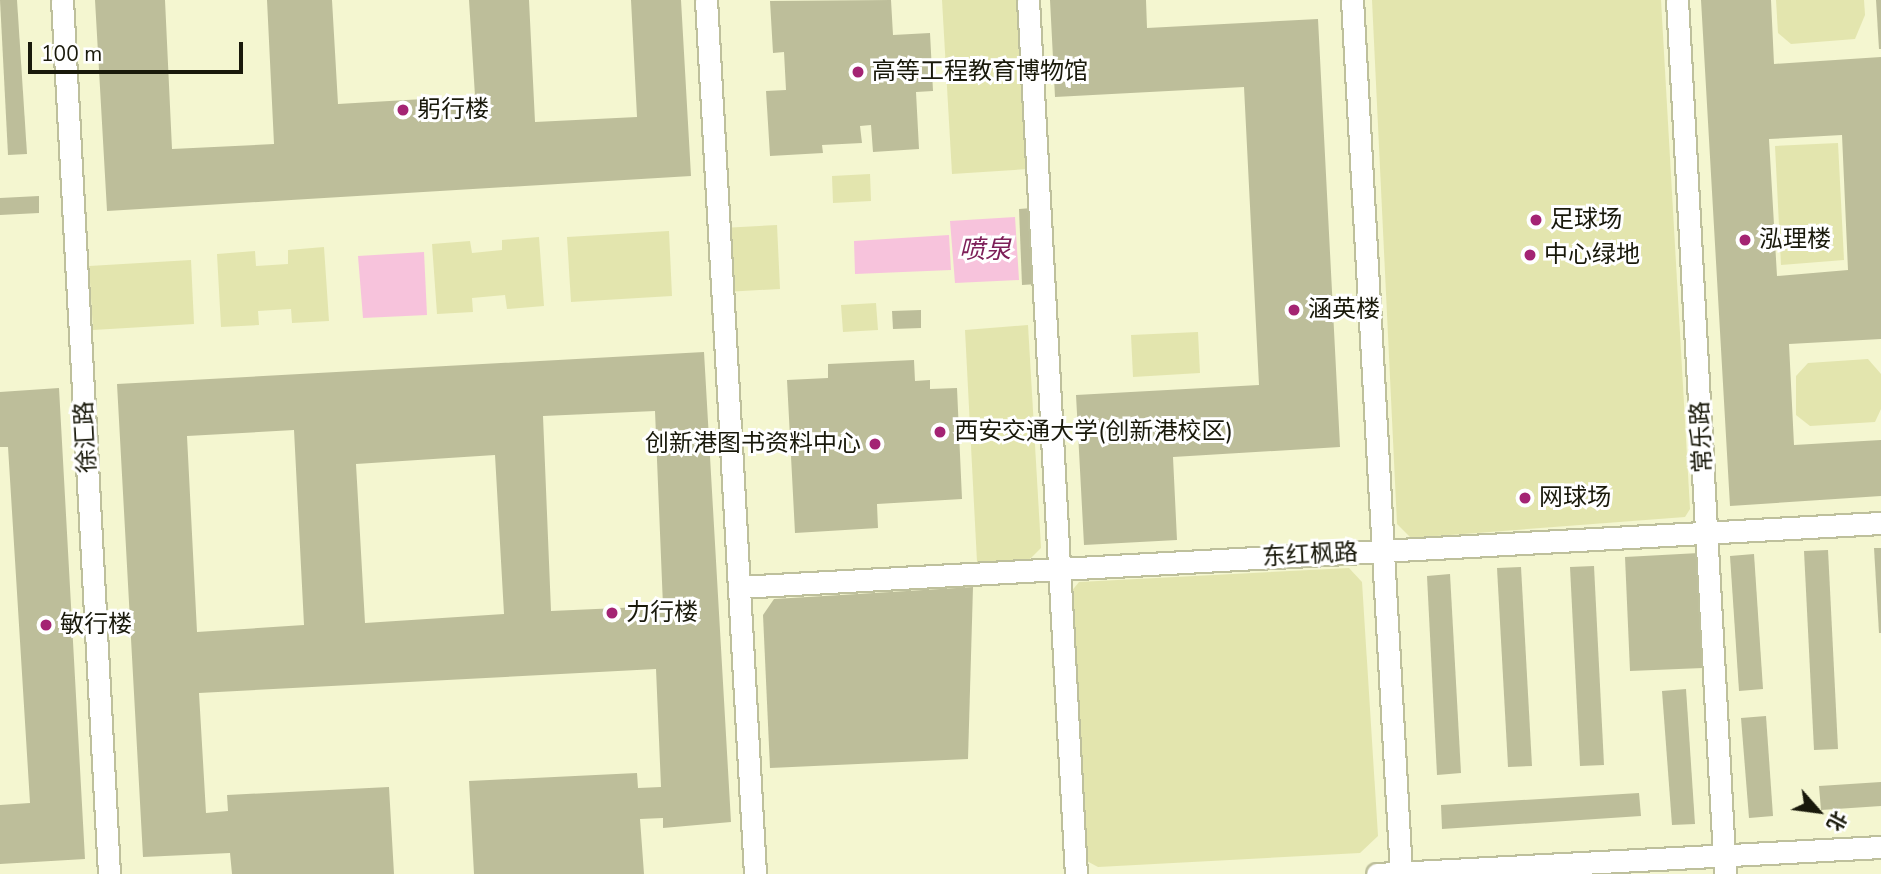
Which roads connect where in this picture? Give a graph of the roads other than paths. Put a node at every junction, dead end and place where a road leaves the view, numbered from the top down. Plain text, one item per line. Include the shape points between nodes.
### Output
1 (62, 0) edge
2 (706, 0) edge
3 (1028, 0) edge
4 (1352, 0) edge
5 (1677, 0) edge
6 (1881, 523) edge
7 (1707, 533) junction
8 (1383, 551) junction
9 (1060, 570) junction
10 (739, 587) junction
11 (1881, 847) edge
12 (1724, 865) edge
13 (1401, 873) edge
14 (109, 874) edge
15 (755, 874) edge
16 (1076, 874) edge
17 (1377, 874) edge

1 - 14 street, 徐汇路
2 - 10 street
3 - 9 street
4 - 8 street
5 - 7 street, 常乐路
6 - 7 street, 东红枫路
7 - 8 street, 东红枫路
7 - 12 street, 常乐路
8 - 9 street, 东红枫路
8 - 13 street
9 - 10 street, 东红枫路
9 - 16 street
10 - 15 street
11 - 12 street
12 - 13 street
13 - 17 street

